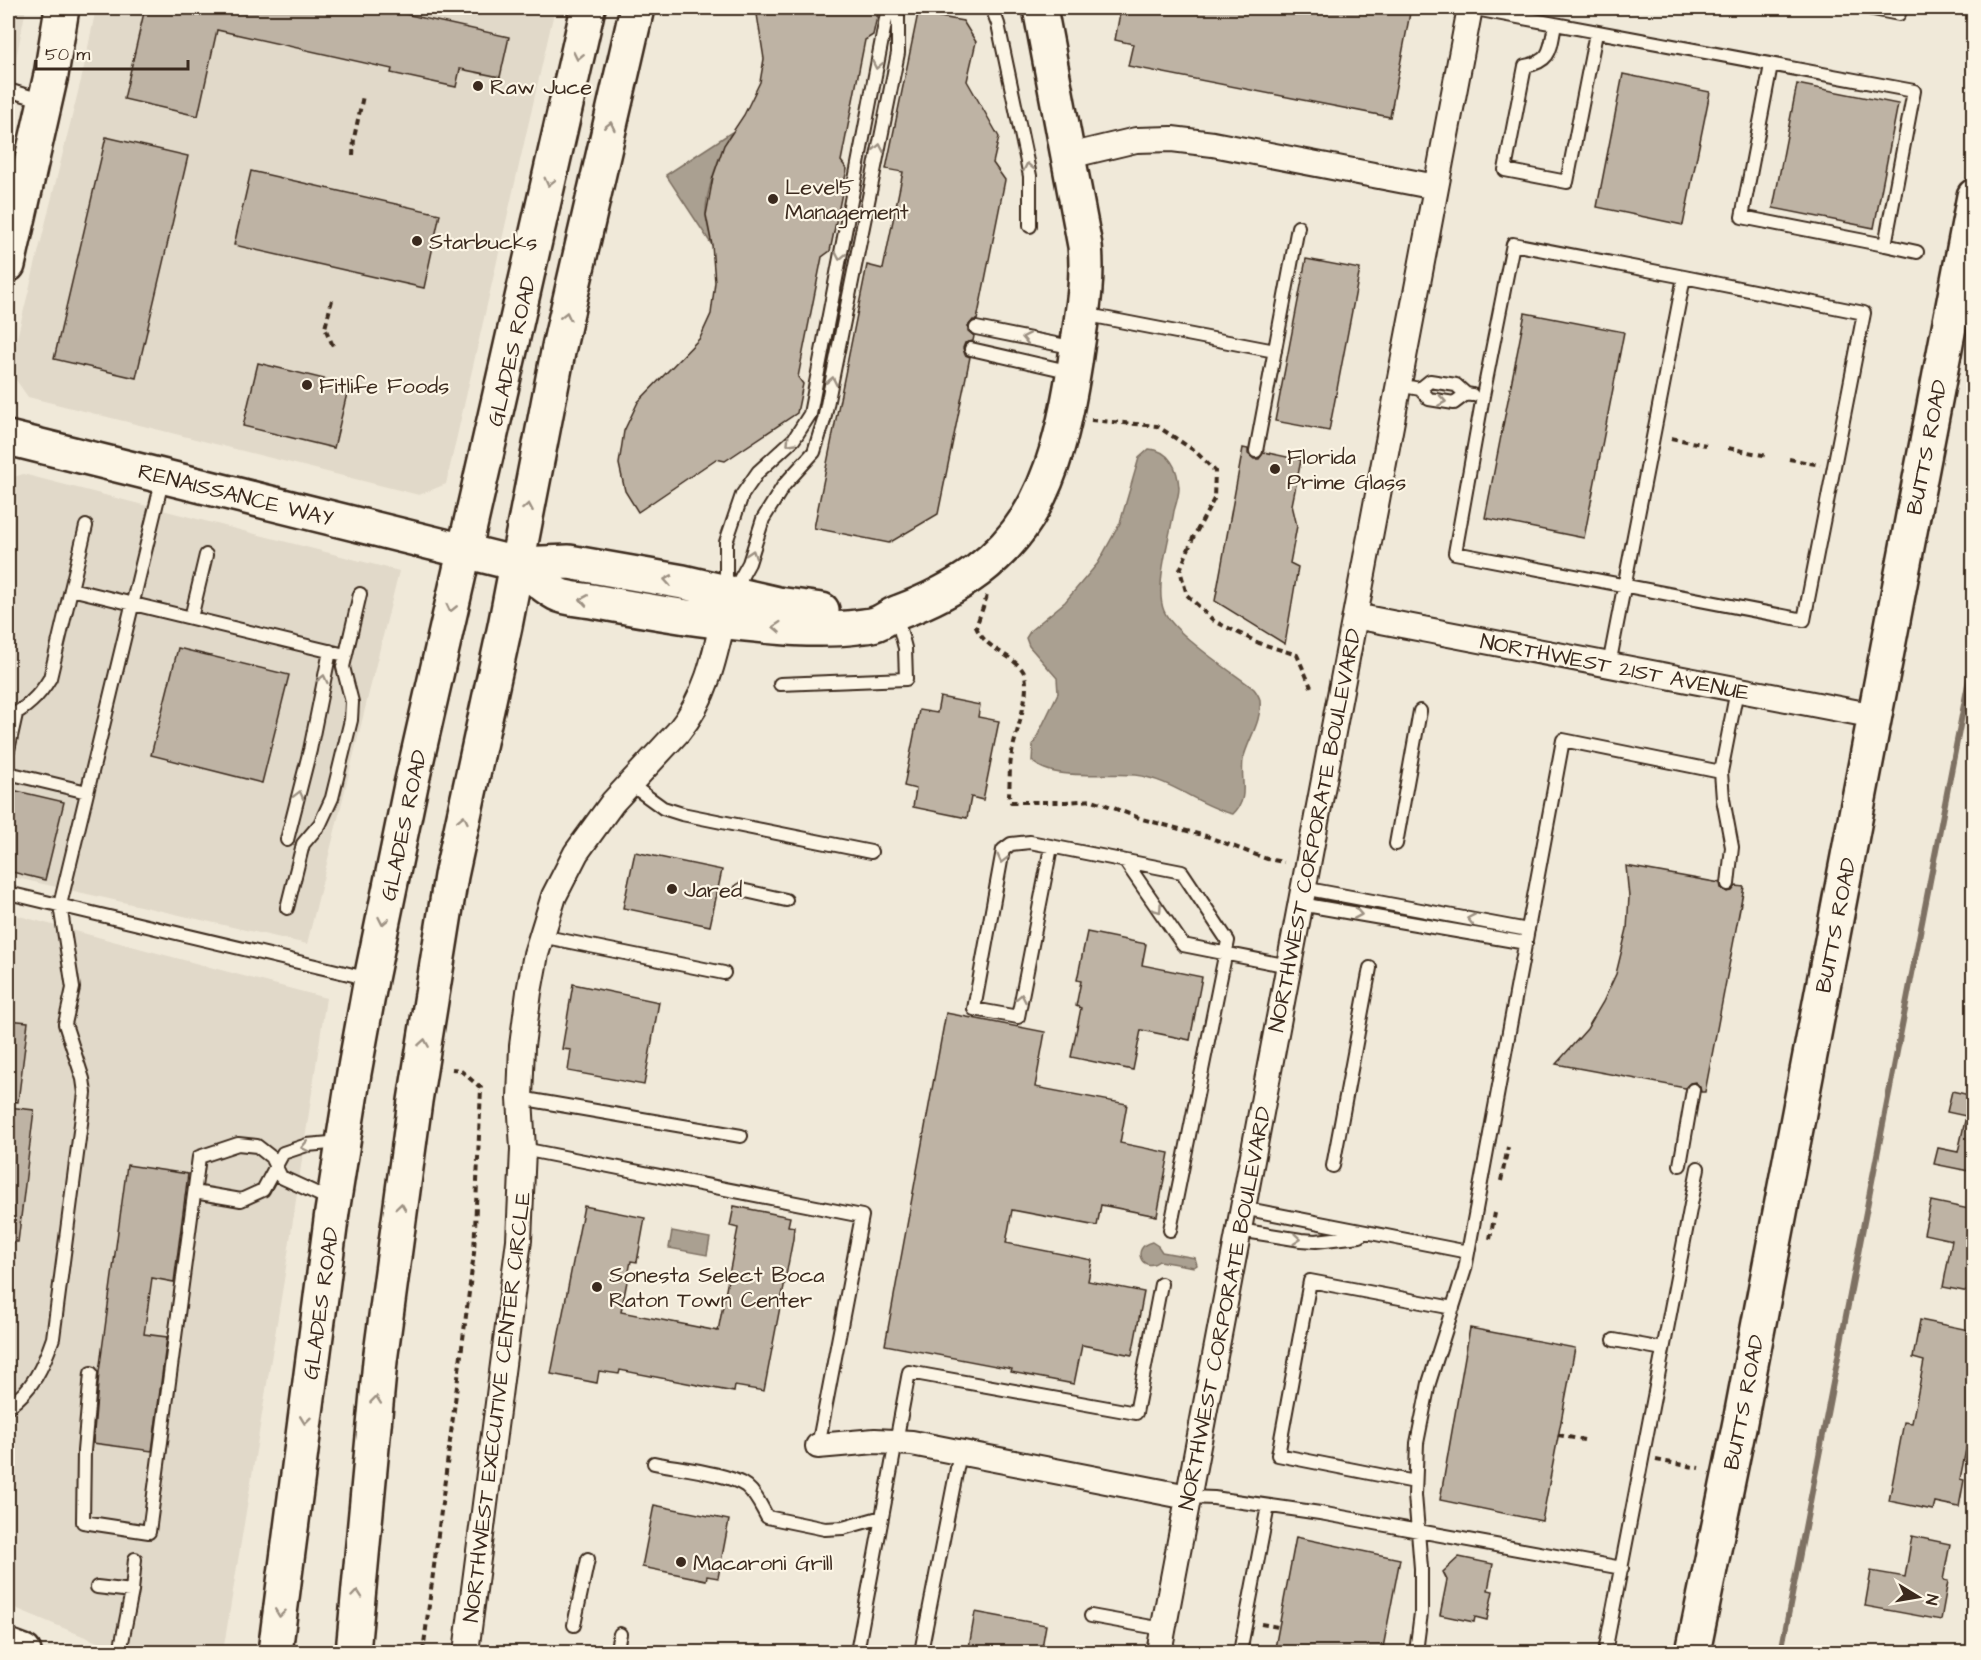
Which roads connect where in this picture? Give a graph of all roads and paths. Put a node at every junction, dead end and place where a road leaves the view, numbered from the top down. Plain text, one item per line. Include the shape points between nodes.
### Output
1 (62, 8) edge
2 (588, 8) edge
3 (637, 8) edge
4 (890, 8) edge
5 (992, 8) edge
6 (1040, 8) edge
7 (1470, 8) edge
8 (1868, 8) edge
9 (1900, 8) edge
10 (1554, 25) junction
11 (1596, 33) junction
12 (1771, 65) junction
13 (8, 90) edge
14 (363, 96) dead end
15 (45, 101) junction
16 (352, 156) dead end
17 (1069, 156) junction
18 (1436, 187) junction
19 (1974, 196) edge
20 (1030, 226) dead end
21 (1298, 227) dead end
22 (1885, 245) junction
23 (1917, 252) dead end
24 (8, 265) edge
25 (1684, 278) junction
26 (332, 300) dead end
27 (1082, 314) junction
28 (976, 328) dead end
29 (334, 348) dead end
30 (971, 349) dead end
31 (1275, 351) junction
32 (1075, 360) junction
33 (1409, 387) junction
34 (1466, 394) junction
35 (1483, 396) junction
36 (1092, 420) dead end
37 (8, 438) edge
38 (1671, 438) dead end
39 (1706, 444) dead end
40 (1728, 448) dead end
41 (1256, 451) dead end
42 (1768, 456) dead end
43 (1789, 459) dead end
44 (1824, 466) dead end
45 (163, 476) junction
46 (86, 526) dead end
47 (465, 551) junction
48 (206, 555) dead end
49 (517, 564) junction
50 (1626, 584) junction
51 (71, 589) junction
52 (990, 589) dead end
53 (360, 594) dead end
54 (726, 603) junction
55 (132, 604) junction
56 (895, 613) junction
57 (1355, 616) junction
58 (191, 618) junction
59 (330, 651) junction
60 (345, 655) junction
61 (1609, 665) junction
62 (780, 684) dead end
63 (1311, 687) dead end
64 (1737, 690) junction
65 (1420, 711) dead end
66 (12, 715) edge
67 (1875, 716) junction
68 (8, 750) edge
69 (1721, 772) junction
70 (8, 773) edge
71 (630, 784) junction
72 (87, 792) junction
73 (287, 840) dead end
74 (1396, 844) dead end
75 (1051, 847) junction
76 (871, 852) dead end
77 (1125, 861) junction
78 (1284, 862) dead end
79 (1728, 884) dead end
80 (741, 890) dead end
81 (8, 893) edge
82 (1302, 896) junction
83 (786, 900) dead end
84 (60, 905) junction
85 (287, 908) dead end
86 (1528, 930) junction
87 (541, 936) junction
88 (1526, 943) junction
89 (1225, 954) junction
90 (1289, 966) junction
91 (1370, 968) dead end
92 (724, 973) dead end
93 (371, 979) junction
94 (452, 1069) dead end
95 (1693, 1090) dead end
96 (520, 1098) junction
97 (741, 1136) dead end
98 (343, 1142) junction
99 (1508, 1147) dead end
100 (523, 1149) junction
101 (1680, 1165) dead end
102 (1334, 1166) dead end
103 (1698, 1168) dead end
104 (279, 1172) junction
105 (1501, 1180) dead end
106 (200, 1193) dead end
107 (334, 1201) junction
108 (1495, 1213) dead end
109 (1241, 1219) junction
110 (1170, 1230) dead end
111 (1373, 1234) junction
112 (1490, 1239) dead end
113 (1468, 1252) junction
114 (1161, 1284) dead end
115 (1453, 1308) junction
116 (1614, 1340) dead end
117 (1663, 1349) junction
118 (91, 1374) dead end
119 (8, 1407) edge
120 (1558, 1435) dead end
121 (1584, 1440) dead end
122 (896, 1441) junction
123 (818, 1446) joint
124 (960, 1453) junction
125 (1652, 1459) dead end
126 (654, 1463) dead end
127 (1699, 1468) dead end
128 (1415, 1482) junction
129 (1188, 1497) junction
130 (1268, 1506) junction
131 (882, 1517) junction
132 (1418, 1531) junction
133 (135, 1559) dead end
134 (588, 1559) dead end
135 (1622, 1568) junction
136 (97, 1587) dead end
137 (132, 1591) junction
138 (1090, 1616) dead end
139 (574, 1626) dead end
140 (620, 1634) dead end
141 (1161, 1641) edge
142 (8, 1646) edge
143 (275, 1651) edge
144 (24, 1653) edge
145 (120, 1653) edge
146 (353, 1653) edge
147 (423, 1653) edge
148 (466, 1653) edge
149 (616, 1653) edge
150 (857, 1653) edge
151 (921, 1653) edge
152 (1240, 1653) edge
153 (1416, 1653) edge
154 (1605, 1653) edge
155 (1693, 1653) edge

1 - 15 main road
2 -> 47 main road, GLADES ROAD
49 -> 3 main road, GLADES ROAD via 559,346
4 -> 54 lane via 810,414 794,439 758,472 742,495 726,542
54 -> 4 lane via 749,563 763,519 784,485 813,452 824,420 898,53 898,17
20 -> 5 lane via 1030,176
6 - 17 main road, RENAISSANCE WAY
7 - 10 lane
7 - 18 street, NORTHWEST CORPORATE BOULEVARD
8 - 9 lane via 1899,14
10 - 11 lane
10 - 11 lane via 1545,59 1525,66 1505,170 1567,182
11 - 12 lane
12 - 22 lane via 1742,217
12 - 22 lane via 1914,91
13 - 15 lane
14 - 16 path
15 - 24 main road
17 - 18 street via 1136,140 1172,139
17 - 27 main road, RENAISSANCE WAY via 1086,252
18 - 33 street, NORTHWEST CORPORATE BOULEVARD
19 - 67 main road, BUTTS ROAD
21 - 31 lane
22 - 23 lane
25 - 35 lane via 1513,244
25 - 50 lane
25 - 50 lane via 1864,312 1804,620
26 - 29 path via 325,328
27 - 31 lane
27 - 32 main road, RENAISSANCE WAY
32 -> 28 lane
30 - 32 lane
31 - 41 lane
32 - 56 main road, RENAISSANCE WAY via 1054,461 1025,524 999,553 963,580
33 - 34 lane via 1430,381 1456,385
33 -> 34 lane via 1429,399 1454,403
33 - 57 street, NORTHWEST CORPORATE BOULEVARD
34 - 35 lane
35 - 50 lane via 1455,553
36 - 63 path via 1157,426 1195,451 1215,471 1214,499 1180,570 1187,595 1214,621 1259,643 1298,655
37 - 45 main road, RENAISSANCE WAY
38 - 39 path
40 - 42 path
43 - 44 path
45 - 47 main road, RENAISSANCE WAY
45 - 55 lane
46 - 51 lane
47 - 49 main road, RENAISSANCE WAY
47 -> 93 main road, GLADES ROAD
48 - 58 lane
54 -> 49 main road, RENAISSANCE WAY via 569,562
146 -> 49 main road, GLADES ROAD via 380,1361 415,1101 451,876
50 - 61 lane
51 - 55 lane
51 - 66 lane via 50,678 37,696
52 - 78 path via 976,627 994,650 1017,664 1025,674 1025,696 1011,755 1011,802 1093,800
53 - 60 lane
56 -> 54 main road, RENAISSANCE WAY via 875,624 792,628
54 - 71 street, NORTHWEST EXECUTIVE CENTER CIRCLE via 714,661 689,719
55 - 58 lane
55 - 72 lane
56 - 62 lane via 905,648 906,679
57 - 61 street, NORTHWEST 21ST AVENUE
57 - 82 street, NORTHWEST CORPORATE BOULEVARD
58 - 59 lane
59 - 60 lane
73 -> 59 lane
60 - 85 lane via 343,667 352,702 351,720 332,798 320,824 303,844
61 - 64 street, NORTHWEST 21ST AVENUE
64 - 67 street, NORTHWEST 21ST AVENUE
64 - 69 lane
65 - 74 lane
66 - 68 lane
67 - 155 main road, BUTTS ROAD
69 - 79 lane via 1732,847
69 - 86 lane via 1563,740
70 - 72 lane
71 - 76 lane via 663,808 682,814
71 - 87 street, NORTHWEST EXECUTIVE CENTER CIRCLE via 576,853 554,896
72 - 84 lane
75 -> 75 lane via 1011,844 1004,850 974,1009 1018,1017
75 - 77 lane
77 -> 89 lane via 1183,945
77 - 89 lane via 1182,872 1228,941
80 - 83 lane
81 - 84 lane
86 -> 82 lane
82 -> 88 lane
82 - 90 street, NORTHWEST CORPORATE BOULEVARD
84 - 93 lane
84 - 119 lane via 73,988 65,1024 83,1078 84,1107 53,1338 36,1378 23,1396
86 - 88 lane
87 - 92 lane
87 - 96 street, NORTHWEST EXECUTIVE CENTER CIRCLE via 526,1015
88 - 113 lane
89 - 90 lane
89 - 110 lane
90 - 109 street, NORTHWEST CORPORATE BOULEVARD
91 - 102 lane
93 - 98 main road, GLADES ROAD
94 - 147 path via 460,1070 481,1088 477,1225
95 - 101 lane
96 - 97 lane
96 - 100 street, NORTHWEST EXECUTIVE CENTER CIRCLE
98 -> 104 lane via 307,1145 283,1153
98 - 107 main road, GLADES ROAD
99 - 105 path
100 - 123 lane via 862,1216
100 - 148 street, NORTHWEST EXECUTIVE CENTER CIRCLE via 515,1276
103 - 117 lane
104 - 106 lane via 263,1190 241,1200
104 - 107 lane
104 - 118 lane via 257,1146 238,1144 199,1157 149,1532 83,1522
107 -> 143 main road, GLADES ROAD
108 - 112 path
109 - 111 lane
109 -> 111 lane via 1301,1240
109 - 129 street, NORTHWEST CORPORATE BOULEVARD
111 - 113 lane
113 - 115 lane
114 - 122 lane via 1136,1413 909,1372
115 - 128 lane via 1425,1404
115 - 128 lane via 1310,1281 1278,1455
116 - 117 lane
117 - 135 lane
120 - 121 path
122 - 123 street
122 - 124 street
122 - 131 lane
124 - 129 street
124 - 151 lane
125 - 127 path
126 - 131 lane via 734,1480 757,1498 767,1517 825,1529
128 - 132 lane
129 - 130 lane
129 - 141 street, NORTHWEST CORPORATE BOULEVARD
130 - 132 lane
130 - 152 lane
131 - 150 lane
132 - 135 lane
132 - 153 lane via 1421,1613
133 - 137 lane
134 - 139 lane
135 - 154 lane
136 - 137 lane
137 - 145 lane
138 - 141 lane
140 - 149 lane
142 - 144 main road

